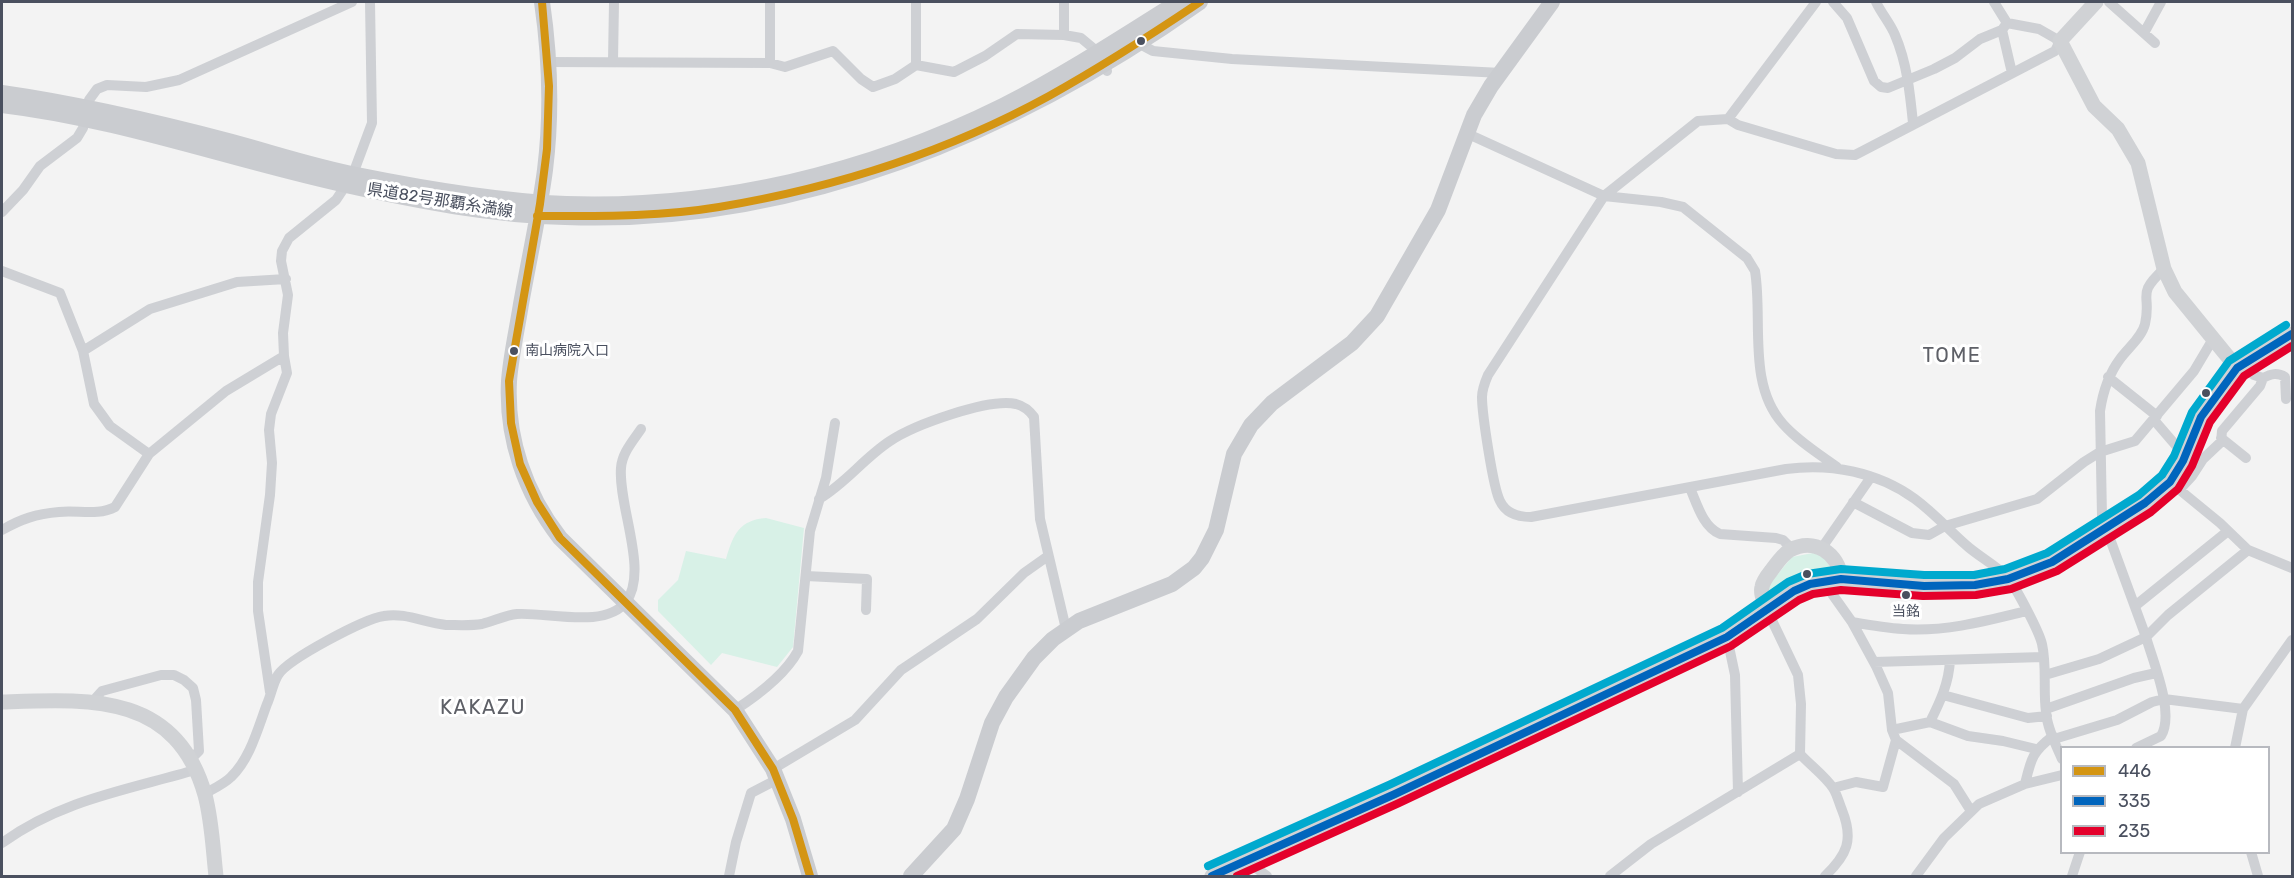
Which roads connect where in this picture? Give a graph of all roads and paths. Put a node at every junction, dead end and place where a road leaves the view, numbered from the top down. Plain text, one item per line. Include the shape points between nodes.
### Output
1 (352, 2) edge
2 (370, 2) edge
3 (542, 2) edge
4 (614, 2) edge
5 (770, 2) edge
6 (916, 2) edge
7 (1064, 2) edge
8 (1178, 2) edge
9 (1200, 2) edge
10 (1552, 2) edge
11 (1816, 2) edge
12 (1833, 2) edge
13 (1876, 2) edge
14 (1994, 2) edge
15 (2096, 2) edge
16 (2109, 2) edge
17 (2161, 2) edge
18 (2004, 27) junction
19 (2144, 33) junction
20 (1064, 35) junction
21 (2060, 41) junction
22 (1138, 43) junction
23 (2156, 44) dead end
24 (613, 61) junction
25 (549, 62) junction
26 (770, 63) junction
27 (1102, 64) junction
28 (916, 65) junction
29 (1501, 73) junction
30 (2012, 73) junction
31 (1908, 79) junction
32 (2, 93) edge
33 (2, 105) edge
34 (86, 114) junction
35 (1728, 119) junction
36 (1913, 123) junction
37 (1466, 134) junction
38 (349, 180) junction
39 (1604, 196) junction
40 (538, 209) junction
41 (2, 212) edge
42 (2164, 269) junction
43 (2, 271) edge
44 (286, 279) junction
45 (2292, 334) edge
46 (2213, 339) junction
47 (83, 351) junction
48 (284, 356) junction
49 (2239, 367) junction
50 (2108, 377) junction
51 (2263, 378) junction
52 (2286, 399) dead end
53 (2156, 418) junction
54 (835, 423) dead end
55 (641, 429) dead end
56 (2221, 438) junction
57 (2100, 452) junction
58 (148, 454) junction
59 (2185, 456) junction
60 (2246, 458) dead end
61 (1837, 468) junction
62 (1871, 477) junction
63 (2174, 486) junction
64 (1690, 488) junction
65 (819, 499) junction
66 (1853, 502) junction
67 (1945, 526) junction
68 (2108, 528) junction
69 (2, 530) edge
70 (2228, 531) junction
71 (1792, 549) junction
72 (1821, 549) junction
73 (2248, 550) junction
74 (1048, 556) junction
75 (2292, 568) edge
76 (806, 576) junction
77 (1841, 579) junction
78 (2008, 579) junction
79 (1825, 580) junction
80 (626, 603) junction
81 (2135, 606) junction
82 (866, 610) dead end
83 (1767, 610) junction
84 (2027, 612) junction
85 (1852, 622) junction
86 (1066, 629) junction
87 (1727, 637) junction
88 (2146, 637) junction
89 (2292, 639) edge
90 (2043, 657) junction
91 (1950, 660) junction
92 (1874, 662) junction
93 (2156, 673) junction
94 (2045, 675) junction
95 (271, 695) junction
96 (1943, 695) junction
97 (2164, 699) junction
98 (93, 701) junction
99 (2, 702) edge
100 (2243, 709) junction
101 (735, 710) junction
102 (2046, 713) junction
103 (1930, 722) junction
104 (1894, 735) junction
105 (2054, 737) junction
106 (2138, 746) edge
107 (2235, 746) edge
108 (2036, 749) junction
109 (1800, 754) junction
110 (2060, 756) edge
111 (193, 765) junction
112 (776, 774) junction
113 (2060, 775) edge
114 (2025, 784) junction
115 (1833, 788) junction
116 (1738, 792) junction
117 (204, 794) junction
118 (1971, 811) junction
119 (2, 843) edge
120 (2079, 854) edge
121 (2252, 854) edge
122 (1250, 858) junction
123 (216, 876) edge
124 (729, 876) edge
125 (810, 876) edge
126 (910, 876) edge
127 (1212, 876) edge
128 (1267, 876) edge
129 (1610, 876) edge
130 (1825, 876) edge
131 (1917, 876) edge
132 (2072, 876) edge
133 (2259, 876) edge

1 - 34 street via 179,80 146,87 101,86 93,92
2 - 38 street via 372,123
3 - 25 main road
4 - 24 street
5 - 26 street
6 - 28 street
7 - 20 street
8 - 27 main road, 県道82号那覇糸満線
9 - 22 main road, 県道82号那覇糸満線
10 - 29 main road
11 - 35 street
12 - 31 street via 1847,18 1874,81 1888,88
13 - 31 street via 1894,33
14 - 18 street
15 - 21 main road
16 - 19 street
17 - 19 street
18 - 21 street via 2039,29
18 - 30 street
18 - 31 street via 1955,58
19 - 23 street
20 - 27 street via 1081,38
20 - 28 street via 1017,34 954,72
21 - 30 street via 2055,51
21 - 42 main road via 2094,106 2118,129 2138,163
22 - 27 main road, 県道82号那覇糸満線
22 - 29 street via 1153,51 1232,59
24 - 25 street
24 - 26 street
25 - 40 main road via 548,140
26 - 28 street via 785,67 833,51 873,87
27 - 40 main road, 県道82号那覇糸満線 via 896,152 820,175 765,188 687,199
29 - 37 main road via 1483,98
30 - 36 street
31 - 36 street
32 - 34 main road, 県道82号那覇糸満線
33 - 34 main road, 県道82号那覇糸満線
34 - 38 main road, 県道82号那覇糸満線
34 - 41 street via 77,138 40,166
35 - 36 street via 1836,154 1855,155
35 - 39 street via 1698,121
37 - 39 street
37 - 86 main road via 1438,210 1377,316 1352,343 1272,403 1242,439 1230,469 1216,530 1194,568 1172,584
38 - 40 main road, 県道82号那覇糸満線 via 426,188
38 - 44 street via 336,200 284,244 281,261
39 - 61 street via 1683,207 1752,264 1761,372 1769,406 1789,430
39 - 64 street via 1484,385 1484,416 1500,502 1509,513 1531,517
40 - 80 main road via 510,369 509,400 516,452 552,527
42 - 46 main road via 2175,292
42 - 50 street via 2146,290 2145,324 2140,334
43 - 47 street via 60,293
44 - 47 street via 237,282 150,309
44 - 48 street
45 - 49 main road
46 - 49 main road
46 - 53 street via 2194,371
47 - 58 street via 94,404 110,426
48 - 58 street via 226,391
48 - 95 street via 287,373 269,430 270,495 258,582 258,610
49 - 51 street
49 - 59 main road via 2201,417
50 - 53 street
50 - 57 street via 2100,411
51 - 52 street via 2271,374 2285,378
51 - 56 street via 2222,431
53 - 57 street via 2135,441
53 - 59 street
54 - 65 street via 830,462
55 - 80 street via 627,449 621,467 634,568 633,589
56 - 60 street
56 - 63 street via 2192,476
57 - 67 street via 2037,499
57 - 68 street via 2102,517
58 - 69 street via 115,507 108,511 22,518
59 - 63 main road
61 - 62 street
61 - 64 street via 1786,469
62 - 66 street
62 - 67 street via 1915,499
63 - 68 main road
63 - 70 street
64 - 71 street via 1706,524 1714,531 1776,538
65 - 74 street via 837,489 866,459 903,433 983,405 1018,404 1034,417 1038,502
65 - 76 street via 810,531
66 - 67 street via 1921,535
66 - 72 street
67 - 78 street
68 - 78 main road via 2052,562
68 - 81 street
70 - 73 street
70 - 81 street
71 - 72 main road
71 - 83 main road via 1783,555 1762,585
72 - 77 main road via 1835,557
73 - 75 street
73 - 88 street
74 - 86 street
74 - 112 street via 1024,573 978,619 901,670 855,720
76 - 82 street via 867,579
76 - 101 street via 800,642 793,660 770,684
77 - 78 main road via 1942,587
77 - 79 main road
78 - 84 street
79 - 83 main road via 1794,591
79 - 85 street
80 - 95 street via 607,615 516,614 479,624 382,616 284,666
80 - 101 main road
81 - 88 street
83 - 87 main road
83 - 109 street via 1798,675
84 - 85 street via 1967,626 1933,629
84 - 90 street via 2042,643
85 - 92 street
86 - 126 main road via 1034,658 1010,690 992,723 954,829
87 - 116 street via 1736,675
87 - 122 main road
88 - 93 street
88 - 94 street via 2099,659
89 - 100 street
90 - 91 street
90 - 94 street
91 - 92 street
91 - 96 street
92 - 104 street via 1888,693
93 - 97 street
93 - 102 street
94 - 102 street
95 - 117 street via 237,771
96 - 102 street via 2028,718
96 - 103 street
97 - 100 street
97 - 105 street via 2117,720
97 - 106 street via 2166,724 2162,736
98 - 99 main road
98 - 111 main road via 152,720 166,730
98 - 111 street via 102,691 161,675 184,680 193,688 196,700 199,751
100 - 107 street
101 - 112 main road
102 - 105 street
103 - 104 street
103 - 108 street via 1968,736
104 - 115 street via 1883,787 1856,782
104 - 118 street via 1954,784
105 - 108 street
105 - 110 street
108 - 114 street
109 - 115 street
109 - 116 street
111 - 117 main road
111 - 119 street via 62,809
112 - 124 street via 752,793
112 - 125 main road
113 - 114 street
114 - 118 street via 1986,800
115 - 130 street via 1848,834 1846,853
116 - 129 street via 1651,844
117 - 123 main road
118 - 131 street via 1944,838
120 - 132 street
121 - 133 street
122 - 127 main road
122 - 128 street

